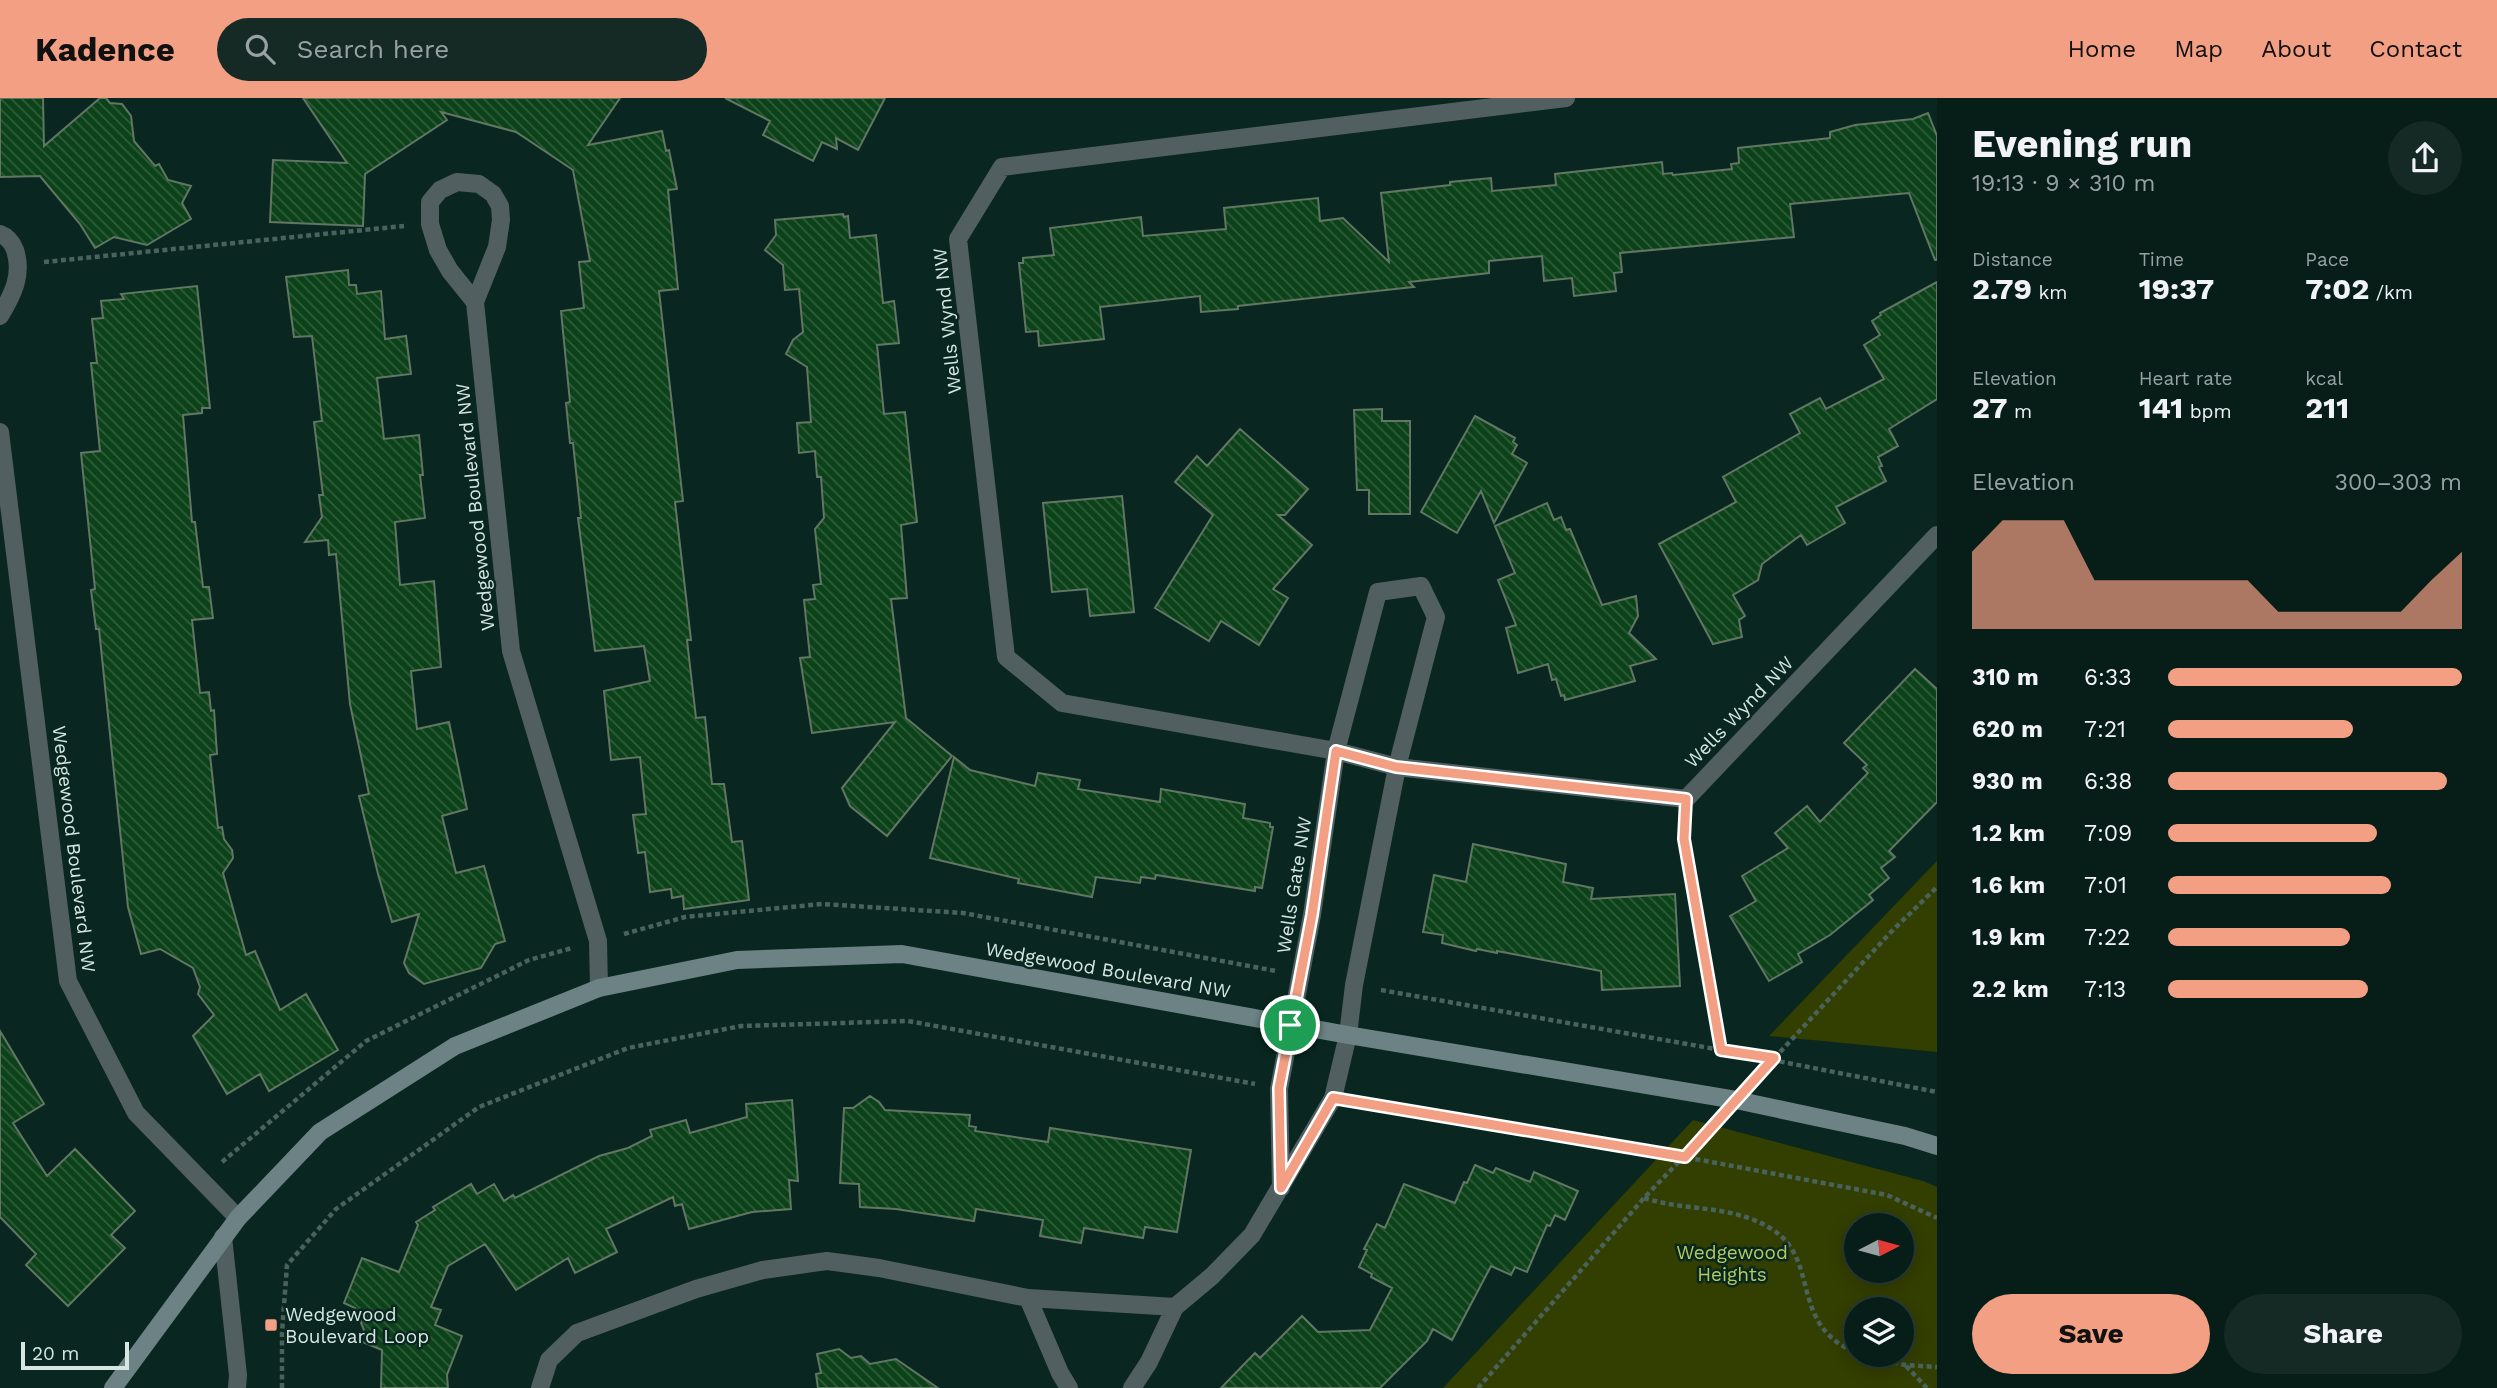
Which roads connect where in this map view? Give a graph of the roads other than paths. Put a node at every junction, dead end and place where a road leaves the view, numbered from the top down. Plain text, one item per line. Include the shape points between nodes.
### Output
1 (1566, 98) edge
2 (0, 234) edge
3 (475, 302) junction
4 (0, 316) edge
5 (0, 432) edge
6 (1937, 535) edge
7 (1336, 751) junction
8 (1396, 767) junction
9 (599, 988) junction
10 (1290, 1025) junction
11 (1348, 1035) junction
12 (1937, 1146) edge
13 (1281, 1188) junction
14 (238, 1218) junction
15 (223, 1237) junction
16 (1028, 1298) junction
17 (1175, 1307) junction
18 (113, 1388) edge
19 (237, 1388) edge
20 (540, 1388) edge
21 (1069, 1388) edge
22 (1132, 1388) edge

1 - 7 street, Wells Wynd NW via 1002,167 958,239 1006,657 1062,703
2 - 4 street via 14,246 19,264 15,289
3 - 3 street, Wedgewood Boulevard NW via 450,271 430,224 430,202 440,190 457,182 479,184 500,206 497,247
3 - 9 street, Wedgewood Boulevard NW via 511,651 598,941
5 - 14 street, Wedgewood Boulevard NW via 68,981 135,1113
6 - 8 street, Wells Wynd NW via 1686,799
7 - 8 street, Wells Wynd NW
7 - 8 street via 1378,592 1421,586 1436,617
7 - 10 street, Wells Gate NW
8 - 11 street
9 - 10 street, Wedgewood Boulevard NW via 737,960 902,954
9 - 14 street, Wedgewood Boulevard NW via 455,1046 320,1132
10 - 11 street, Wedgewood Boulevard NW
10 - 13 street, Wells Gate NW via 1279,1088
11 - 12 street, Wedgewood Boulevard NW via 1736,1100
11 - 13 street via 1333,1098
13 - 17 street via 1252,1235
14 - 15 street, Wedgewood Boulevard NW
15 - 18 street, Wedgewood Boulevard NW
15 - 19 street
16 - 17 street
16 - 20 street via 827,1261 763,1270 577,1333 548,1360
16 - 21 street
17 - 22 street

